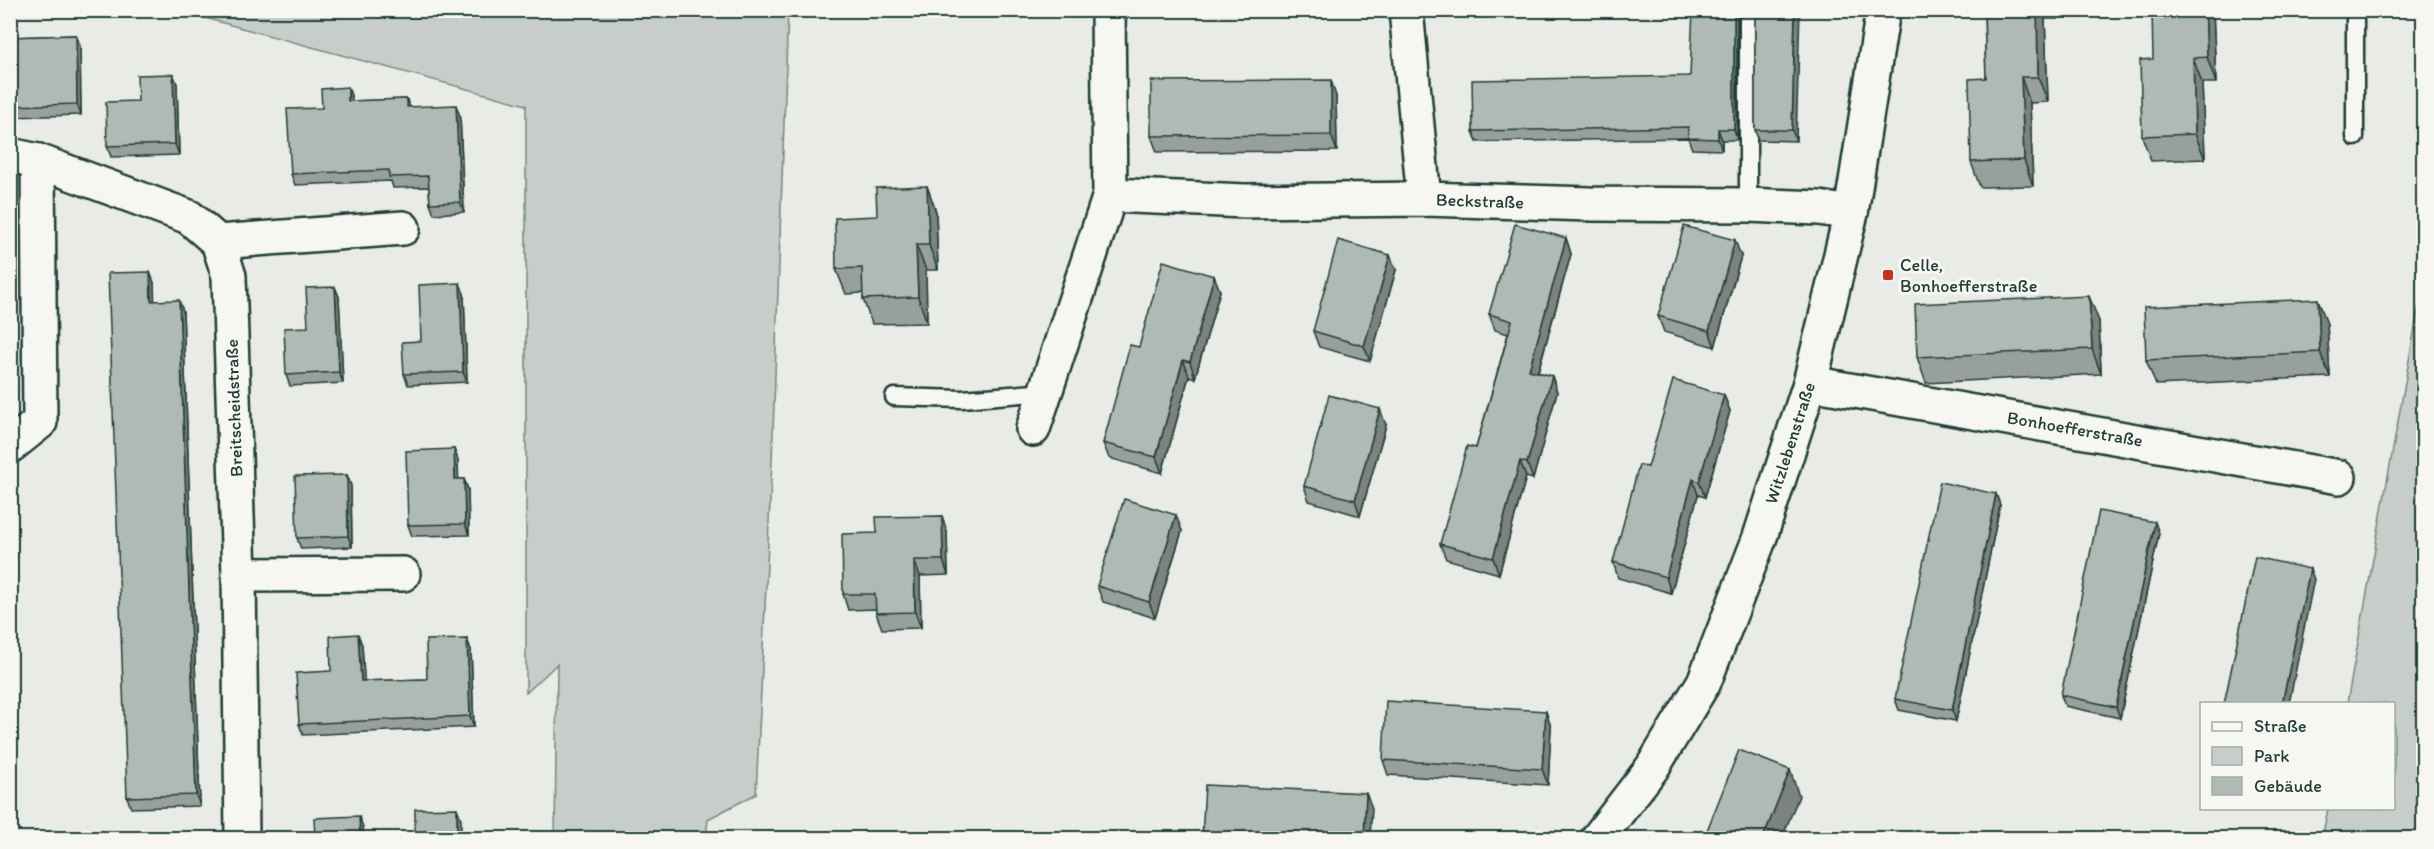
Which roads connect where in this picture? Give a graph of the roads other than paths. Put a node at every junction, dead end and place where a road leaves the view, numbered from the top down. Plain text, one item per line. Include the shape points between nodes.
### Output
1 (1108, 10) edge
2 (1406, 10) edge
3 (1748, 10) edge
4 (1883, 10) edge
5 (2355, 10) edge
6 (2355, 137) dead end
7 (24, 158) edge
8 (1110, 195) junction
9 (1425, 199) junction
10 (1748, 205) junction
11 (1851, 213) junction
12 (402, 228) dead end
13 (218, 242) junction
14 (1810, 383) junction
15 (1046, 392) junction
16 (894, 397) dead end
17 (1033, 429) dead end
18 (10, 446) edge
19 (2339, 477) dead end
20 (403, 574) dead end
21 (239, 575) junction
22 (242, 838) edge
23 (1598, 838) edge

1 - 8 street
2 - 9 street
3 - 10 lane
4 - 11 street, Witzlebenstraße
5 - 6 lane
7 - 13 street via 189,217
7 - 18 street via 40,422
8 - 9 street, Beckstraße via 1245,201
8 - 15 street
9 - 10 street, Beckstraße
10 - 11 street, Beckstraße
11 - 14 street, Witzlebenstraße
12 - 13 street
13 - 21 street, Breitscheidstraße via 229,276
14 - 19 street, Bonhoefferstraße
14 - 23 street, Witzlebenstraße via 1760,537 1704,682 1652,768
15 - 16 lane via 963,399
15 - 17 street
20 - 21 street
21 - 22 street, Breitscheidstraße

